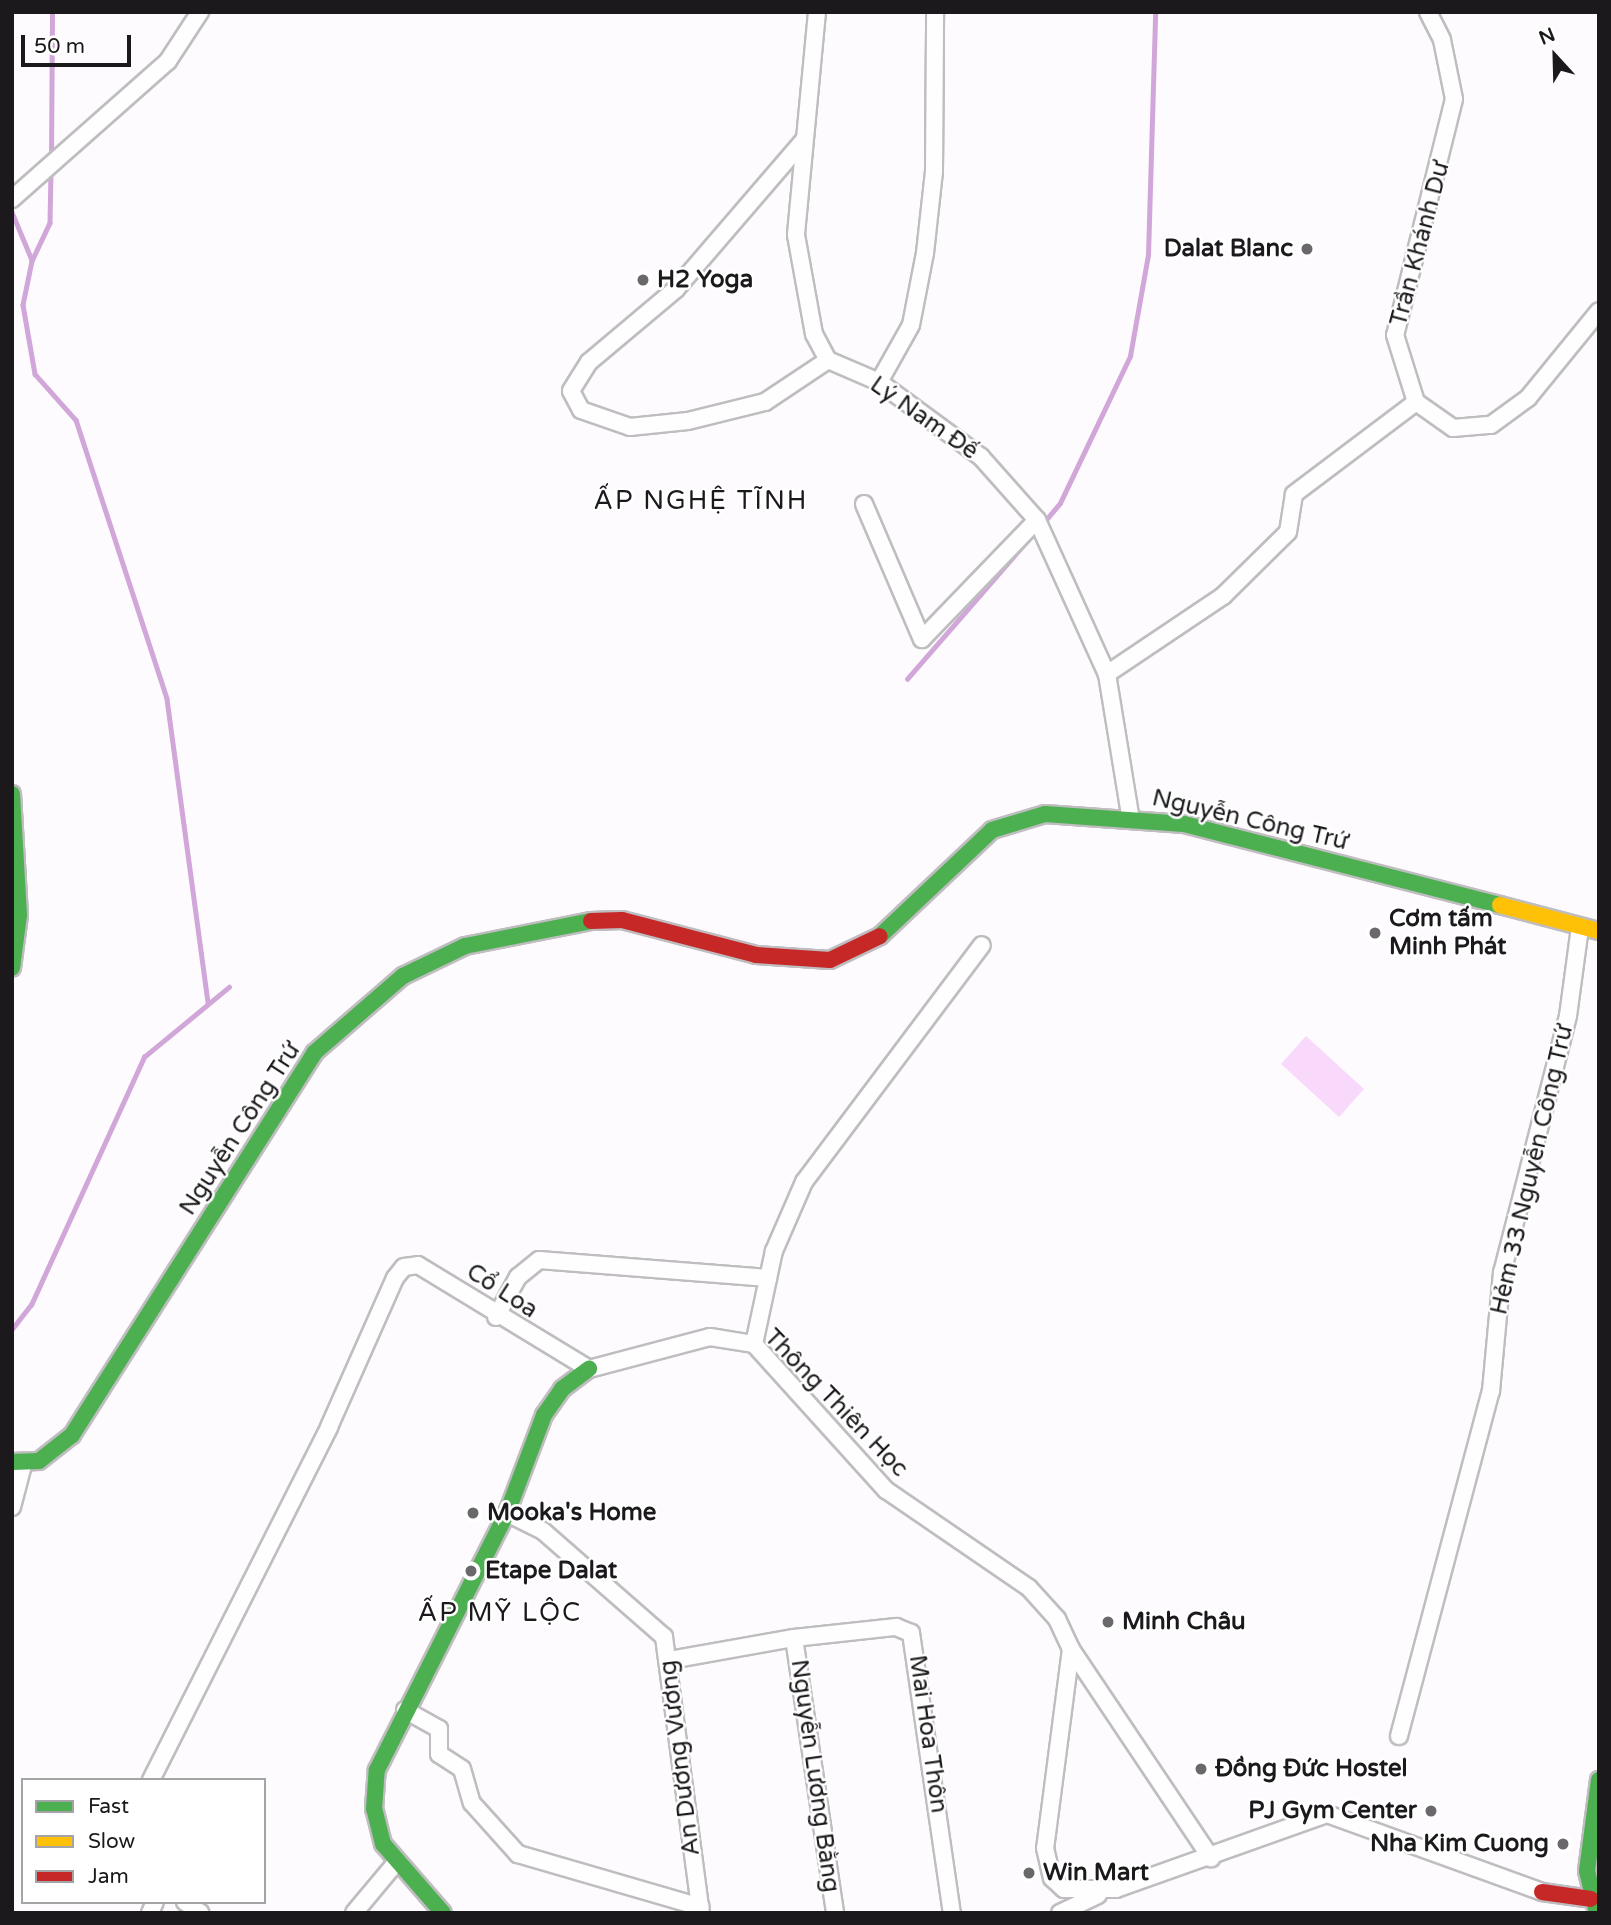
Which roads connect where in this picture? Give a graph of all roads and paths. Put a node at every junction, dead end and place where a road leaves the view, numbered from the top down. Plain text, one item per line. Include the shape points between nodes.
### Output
1 (200, 12) edge
2 (817, 12) edge
3 (935, 12) edge
4 (1428, 12) edge
5 (804, 140) junction
6 (12, 199) edge
7 (1599, 312) edge
8 (828, 360) junction
9 (879, 382) junction
10 (1416, 402) junction
11 (864, 504) dead end
12 (1037, 520) junction
13 (1107, 674) junction
14 (12, 794) edge
15 (1130, 815) junction
16 (1580, 927) junction
17 (1599, 931) edge
18 (982, 945) dead end
19 (12, 968) edge
20 (768, 1278) junction
21 (496, 1317) junction
22 (754, 1345) junction
23 (589, 1368) junction
24 (18, 1464) edge
25 (12, 1507) edge
26 (507, 1513) junction
27 (794, 1638) junction
28 (1070, 1649) junction
29 (670, 1660) junction
30 (405, 1710) junction
31 (1398, 1736) dead end
32 (152, 1778) edge
33 (1599, 1780) edge
34 (1211, 1858) junction
35 (395, 1864) junction
36 (1542, 1892) joint
37 (1100, 1894) junction
38 (1594, 1906) edge
39 (700, 1910) edge
40 (354, 1913) edge
41 (443, 1913) edge
42 (835, 1913) edge
43 (953, 1913) edge
44 (1060, 1913) edge

1 - 6 street via 168,61
2 - 5 street
3 - 9 street via 934,172 925,254 911,325
4 - 10 street, Trần Khánh Dư via 1442,40 1454,99 1395,335
5 - 8 street via 796,235 814,334
5 - 8 street via 676,289 589,362 570,391 582,410 630,427 688,421 765,402
7 - 10 street via 1528,398 1491,425 1453,428
8 - 9 street, Lý Nam Đế
9 - 12 street, Lý Nam Đế via 981,457
10 - 13 street via 1294,494 1288,532 1223,596
11 - 12 street via 922,639
12 - 13 street, Lý Nam Đế
13 - 15 street, Lý Nam Đế
14 - 19 main road via 19,915
15 - 16 main road, Nguyễn Công Trứ via 1184,824
15 - 24 main road, Nguyễn Công Trứ via 1045,814 992,830 876,940 830,960 756,955 622,920 566,922 494,937 403,975 314,1053 83,1420 52,1454
16 - 17 main road, Nguyễn Công Trứ
16 - 31 street, Hẻm 33 Nguyễn Công Trứ via 1568,1016 1503,1273 1491,1391
18 - 20 street via 808,1176 786,1219
20 - 21 street via 539,1260 518,1277
20 - 22 street
21 - 23 street, Cổ Loa
21 - 32 street, Cổ Loa via 418,1265 404,1267 395,1278 329,1427
22 - 23 street, Thông Thiên Học via 710,1338
22 - 28 street, Thông Thiên Học via 886,1490 1029,1588 1057,1619
23 - 26 main road via 562,1389 544,1415
24 - 25 street, Nguyễn Công Trứ
26 - 29 street, An Dương Vương via 543,1531 642,1613 664,1637
26 - 30 main road
27 - 29 street, Mai Hoa Thôn
27 - 42 street, Nguyễn Lương Bằng
27 - 43 street, Mai Hoa Thôn via 896,1627 911,1633
28 - 34 street, Thông Thiên Học
28 - 37 street via 1045,1858 1056,1884
29 - 39 street, An Dương Vương
30 - 35 main road via 377,1770 374,1809
30 - 39 street via 439,1729 439,1754 462,1769 471,1803 518,1854
33 - 38 main road via 1587,1871
34 - 36 street via 1327,1814
34 - 37 street
35 - 40 street
35 - 41 main road
36 - 38 main road
37 - 44 street

